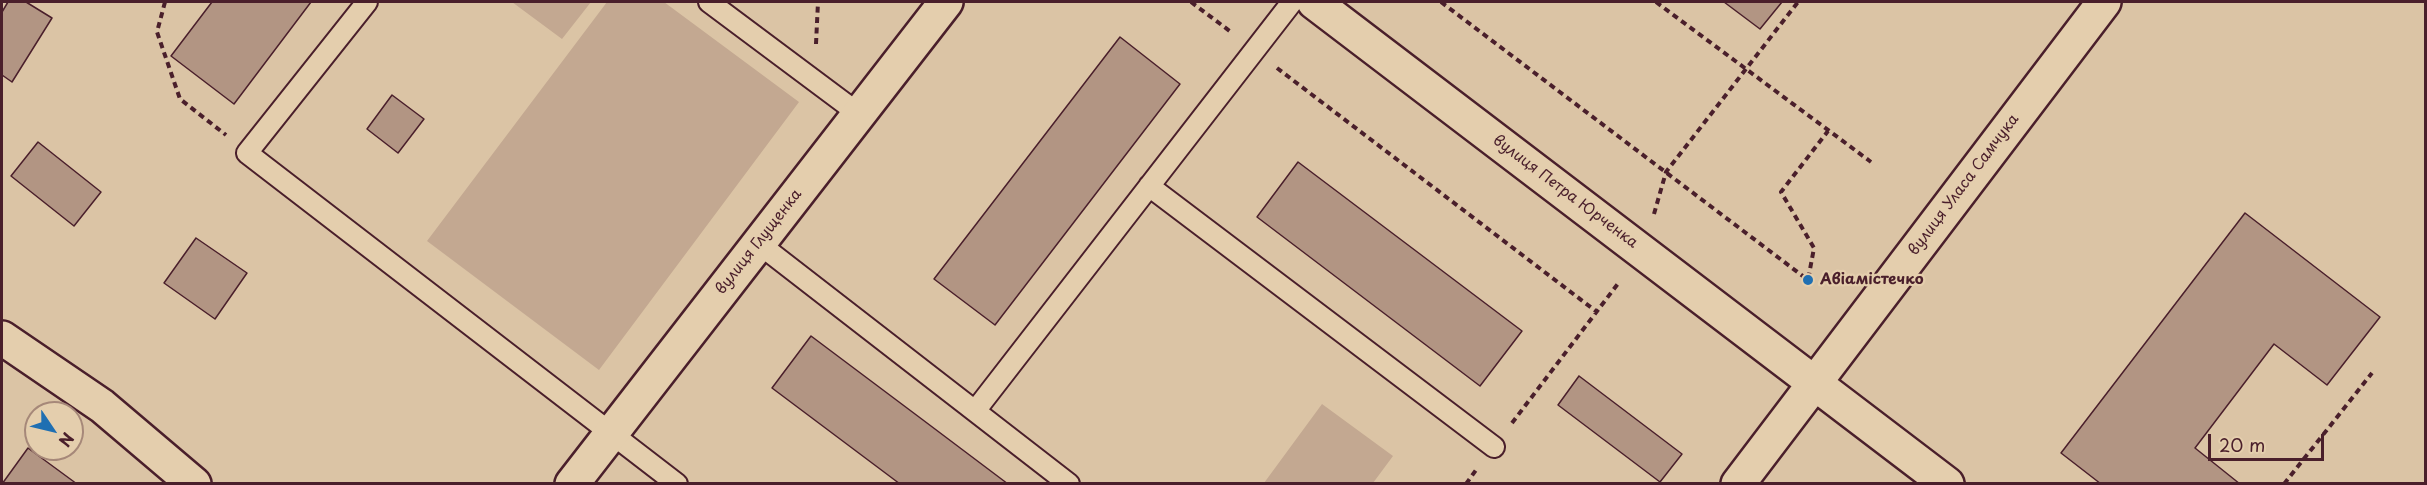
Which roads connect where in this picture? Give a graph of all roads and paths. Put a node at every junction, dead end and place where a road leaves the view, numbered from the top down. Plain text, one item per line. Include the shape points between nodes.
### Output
1 (165, 2) edge
2 (367, 2) edge
3 (709, 2) edge
4 (818, 2) edge
5 (946, 2) edge
6 (1191, 2) edge
7 (1292, 2) edge
8 (1314, 2) edge
9 (1441, 2) edge
10 (1656, 2) edge
11 (1798, 2) edge
12 (2104, 2) edge
13 (1254, 50) junction
14 (1746, 69) junction
15 (815, 81) junction
16 (859, 114) junction
17 (1828, 131) junction
18 (247, 153) junction
19 (1871, 162) dead end
20 (1666, 172) junction
21 (1149, 186) junction
22 (758, 243) junction
23 (1643, 252) junction
24 (1597, 312) junction
25 (2, 338) edge
26 (2372, 373) dead end
27 (1815, 383) junction
28 (975, 411) junction
29 (610, 433) junction
30 (1494, 447) junction
31 (194, 483) edge
32 (572, 483) edge
33 (677, 483) edge
34 (1069, 483) edge
35 (1466, 483) edge
36 (1738, 483) edge
37 (1947, 483) edge
38 (2284, 483) edge

1 - 18 path via 157,32 180,99
2 - 18 lane
3 - 15 lane
4 - 15 path
5 - 16 street, вулиця Глущенка
6 - 13 path
7 - 13 lane
8 - 23 street, вулиця Петра Юрченка
9 - 20 path
10 - 14 path
11 - 14 path
12 - 27 street, вулиця Уласа Самчука
13 - 21 lane
13 - 24 path
14 - 17 path
14 - 20 path
15 - 16 lane
16 - 22 street, вулиця Глущенка
17 - 19 path
17 - 20 path via 1781,192 1814,248 1808,280
18 - 29 lane
21 - 28 lane
21 - 30 lane
22 - 28 lane
22 - 29 street, вулиця Глущенка
23 - 24 path
23 - 27 street, вулиця Петра Юрченка
24 - 30 path
25 - 31 street via 102,406
26 - 38 path
27 - 36 street, вулиця Уласа Самчука
27 - 37 street, вулиця Петра Юрченка
28 - 34 lane
29 - 32 street, вулиця Глущенка
29 - 33 lane
30 - 35 path

